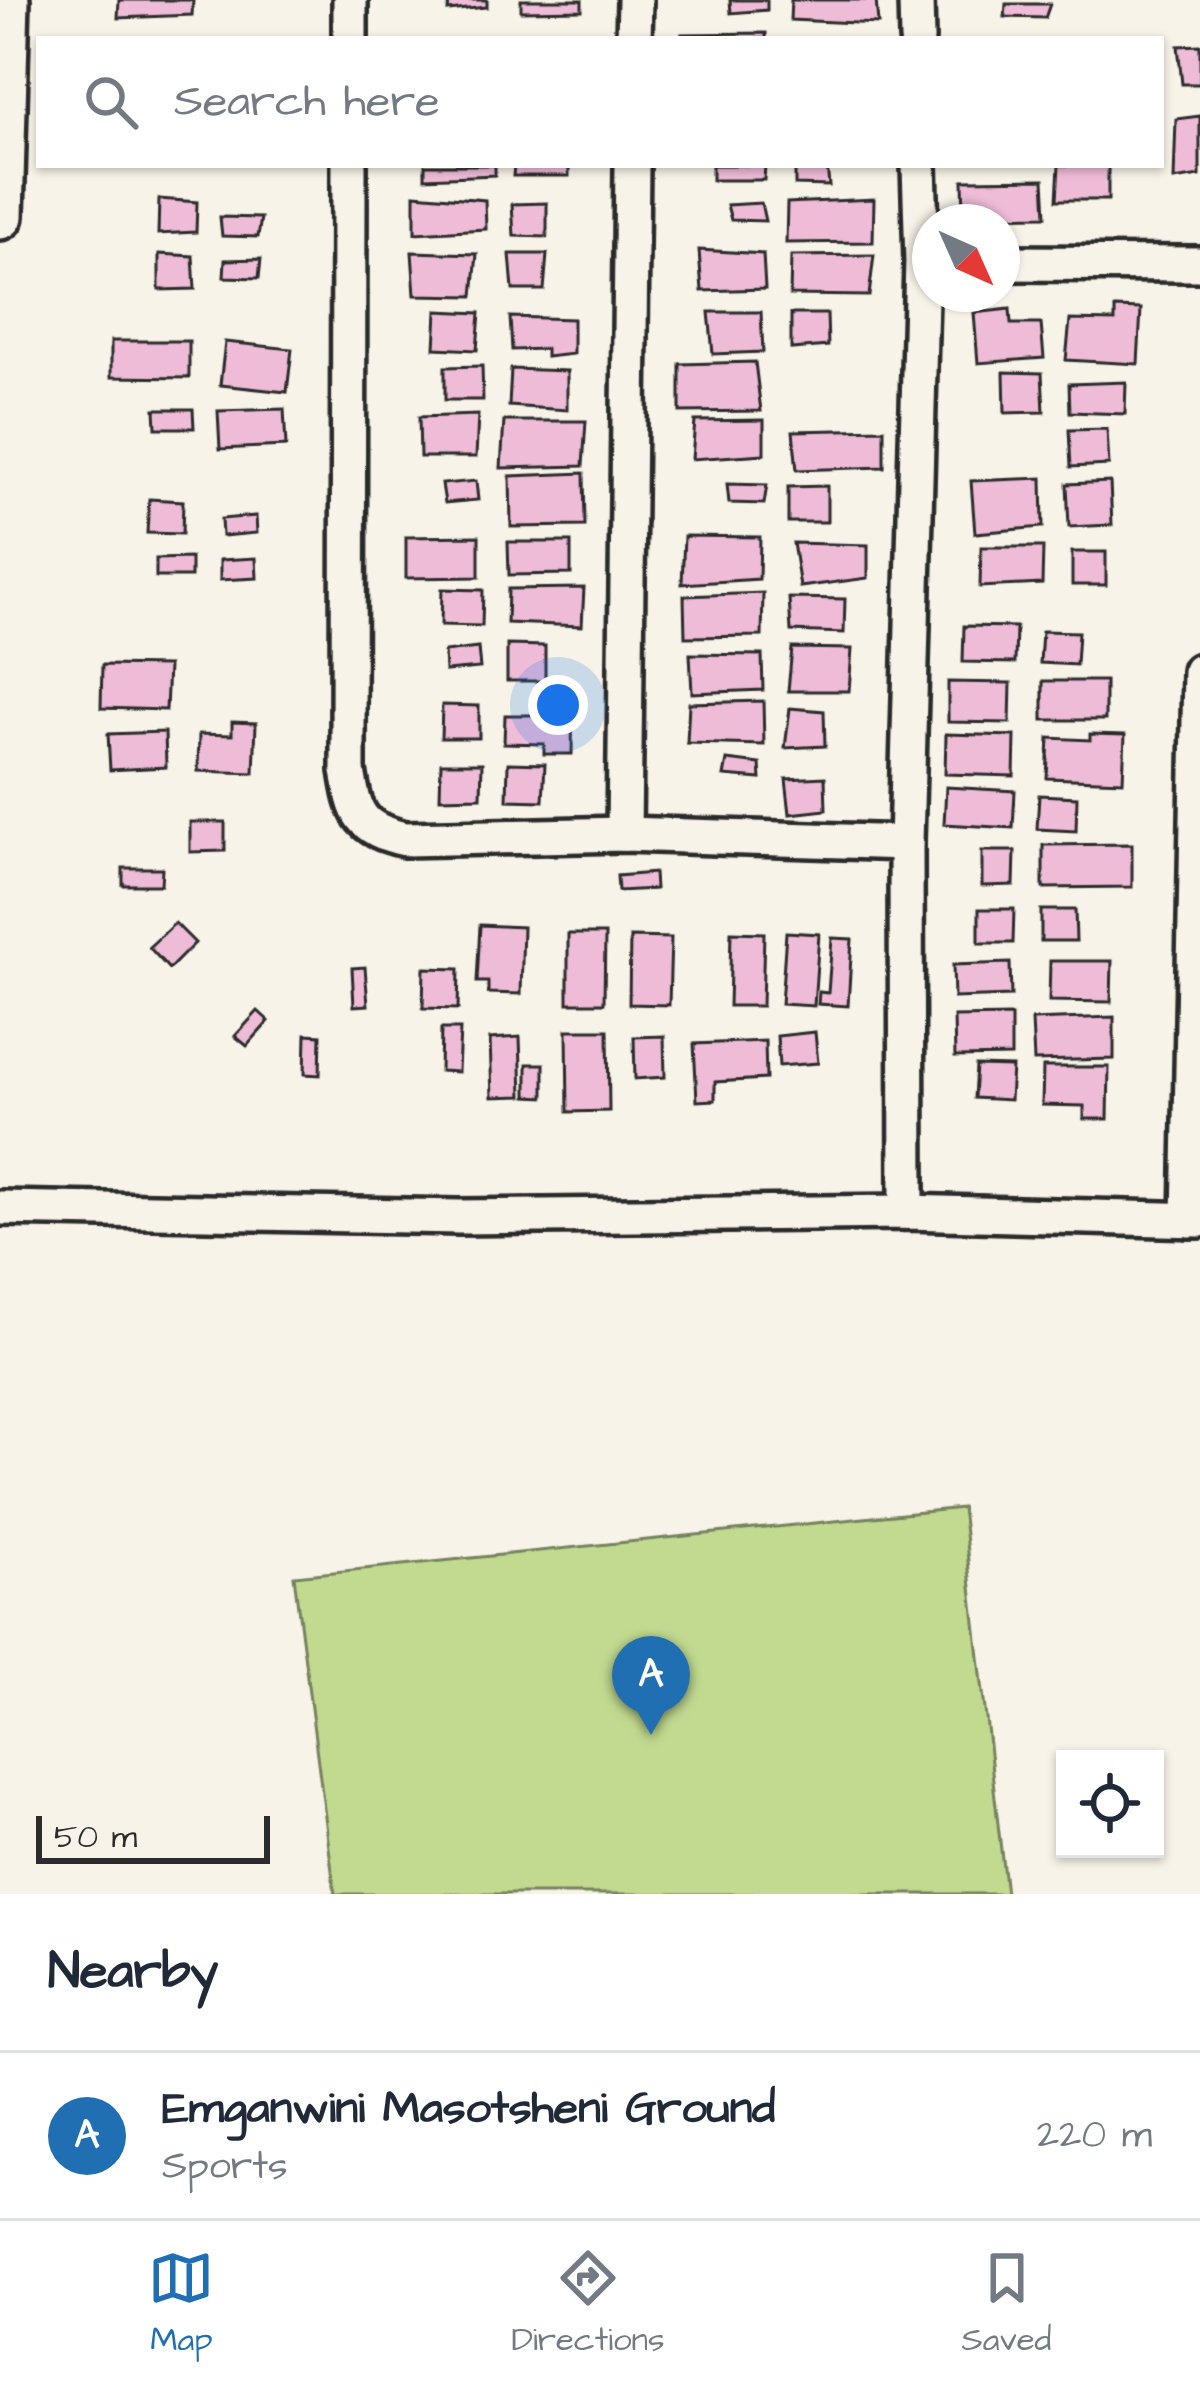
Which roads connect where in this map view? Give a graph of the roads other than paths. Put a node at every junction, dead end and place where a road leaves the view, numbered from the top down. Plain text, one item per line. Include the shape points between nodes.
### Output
1 (6, 0) edge
2 (350, 0) edge
3 (634, 0) edge
4 (916, 0) edge
5 (350, 36) edge
6 (634, 36) edge
7 (916, 36) edge
8 (350, 168) edge
9 (632, 168) edge
10 (920, 168) edge
11 (922, 204) edge
12 (0, 216) edge
13 (1020, 263) edge
14 (1200, 264) edge
15 (924, 312) edge
16 (1200, 671) edge
17 (624, 834) junction
18 (1198, 838) edge
19 (906, 843) junction
20 (0, 1208) edge
21 (907, 1212) junction
22 (1195, 1220) edge

1 - 12 street
2 - 5 street
3 - 6 street
4 - 7 street
8 - 17 street via 353,803 364,824 405,839
9 - 17 street
10 - 11 street
13 - 14 street
15 - 19 street
16 - 18 street
17 - 19 street
18 - 22 street
19 - 21 street
20 - 21 street
21 - 22 street

